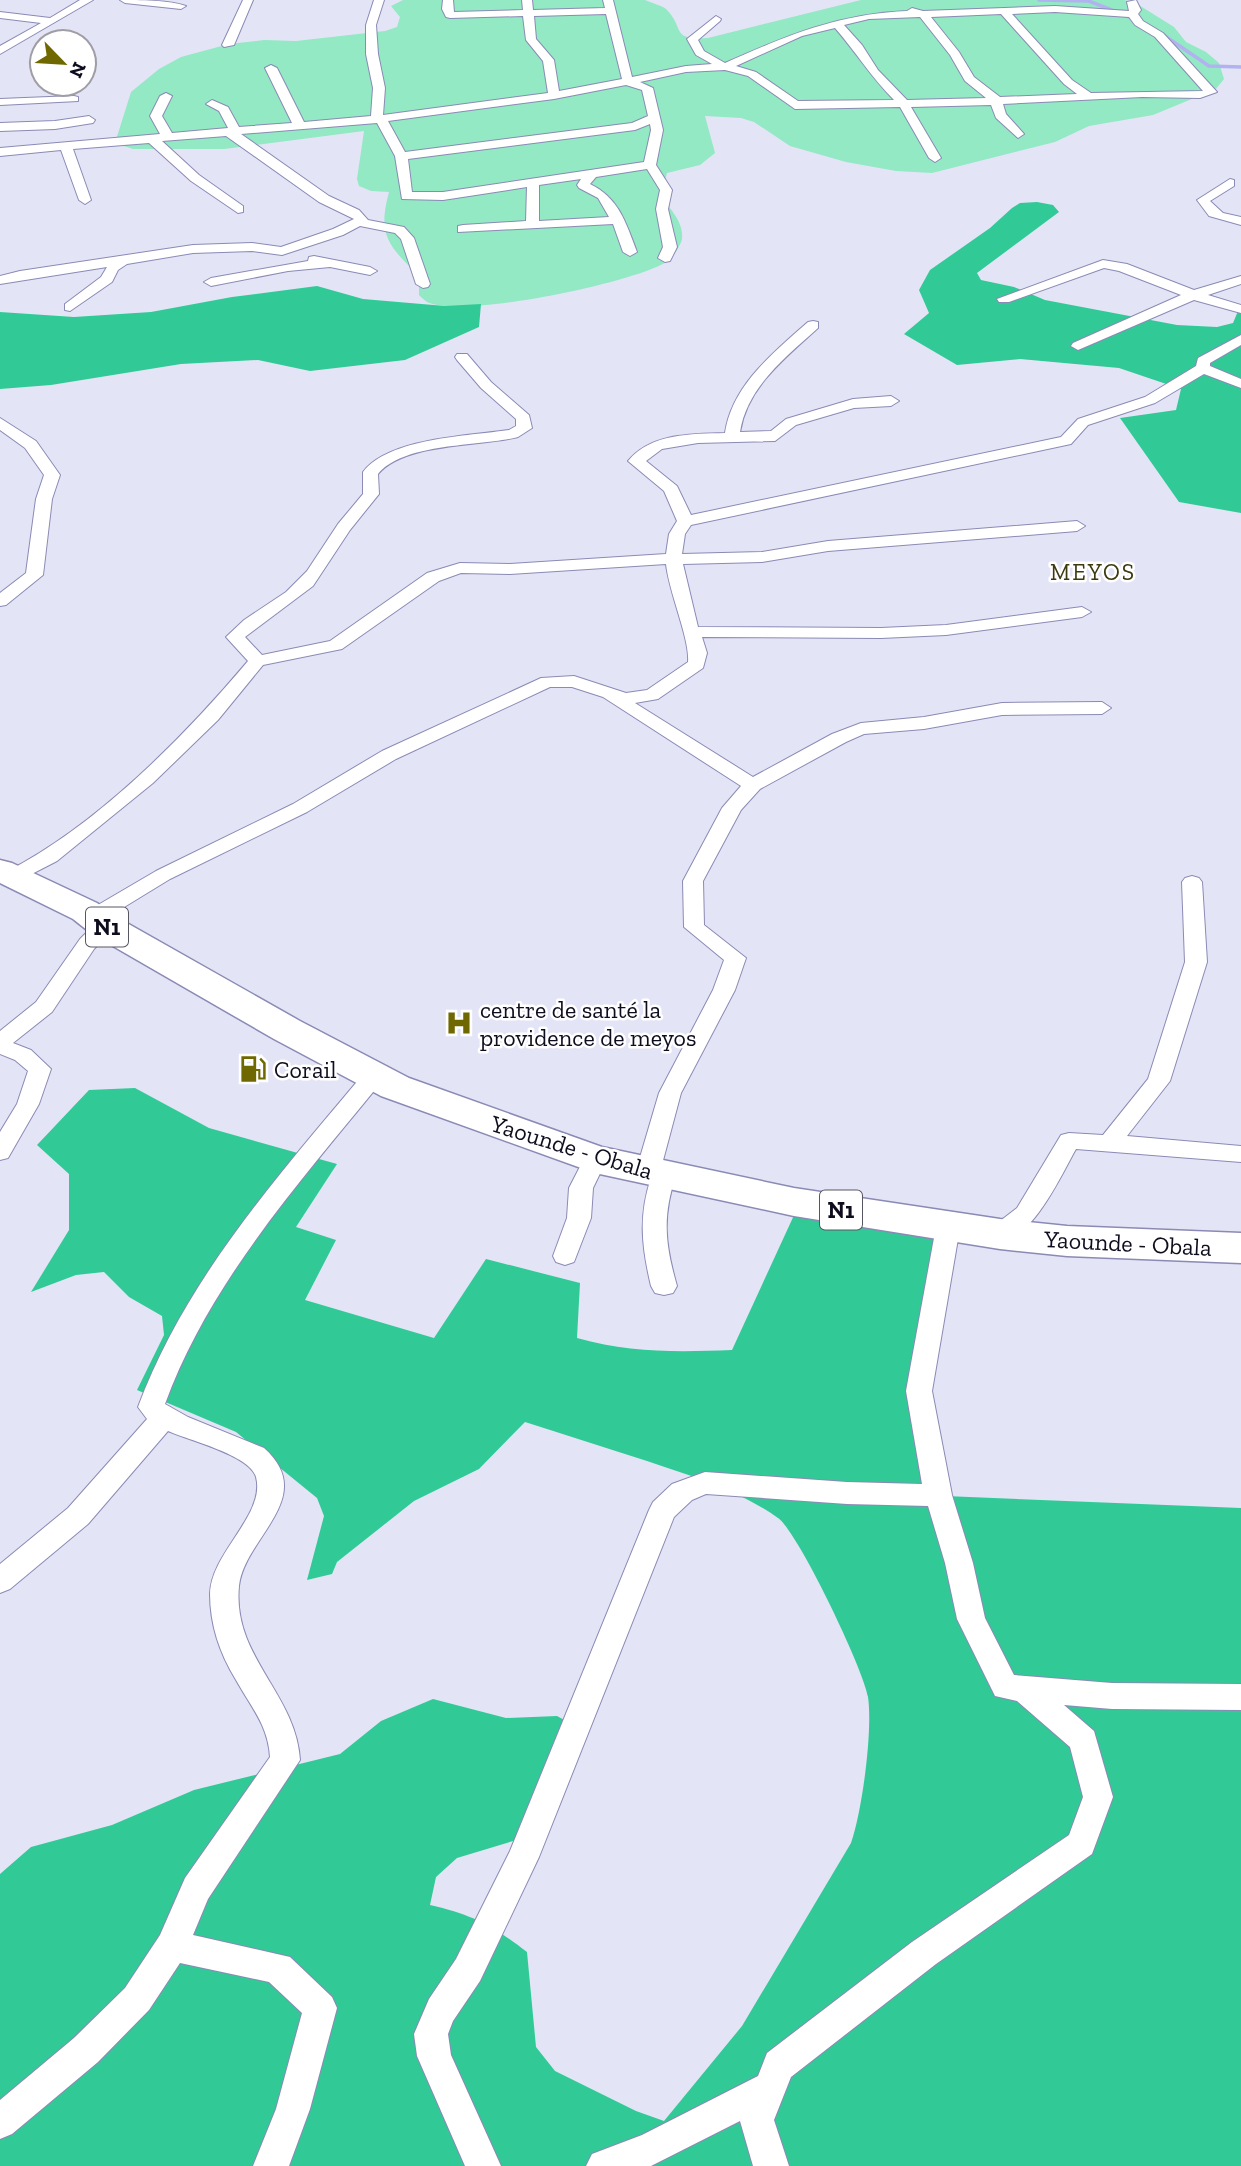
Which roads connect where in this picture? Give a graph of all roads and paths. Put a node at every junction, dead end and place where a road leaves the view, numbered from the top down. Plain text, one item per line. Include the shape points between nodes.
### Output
1 (88, 0) edge
2 (125, 0) edge
3 (248, 0) edge
4 (379, 0) edge
5 (449, 0) edge
6 (527, 0) edge
7 (1130, 0) edge
8 (883, 4) dead end
9 (181, 6) dead end
10 (609, 6) edge
11 (1006, 12) junction
12 (531, 14) junction
13 (923, 14) junction
14 (1132, 14) junction
15 (0, 15) edge
16 (716, 19) dead end
17 (52, 21) junction
18 (838, 25) junction
19 (228, 45) dead end
20 (0, 51) edge
21 (725, 67) junction
22 (271, 68) dead end
23 (628, 82) junction
24 (166, 96) dead end
25 (554, 96) junction
26 (1089, 97) junction
27 (74, 99) dead end
28 (996, 100) junction
29 (0, 102) edge
30 (903, 103) junction
31 (212, 104) dead end
32 (654, 117) junction
33 (379, 119) junction
34 (89, 120) dead end
35 (300, 125) junction
36 (0, 127) edge
37 (232, 131) junction
38 (1018, 134) dead end
39 (168, 137) junction
40 (152, 139) junction
41 (66, 148) junction
42 (0, 152) edge
43 (401, 156) junction
44 (935, 158) dead end
45 (650, 166) junction
46 (590, 176) junction
47 (533, 182) junction
48 (1230, 183) dead end
49 (85, 200) dead end
50 (238, 209) dead end
51 (618, 220) junction
52 (1241, 221) edge
53 (358, 222) junction
54 (532, 225) junction
55 (463, 229) dead end
56 (289, 249) junction
57 (630, 251) dead end
58 (665, 258) dead end
59 (122, 261) junction
60 (327, 264) junction
61 (370, 271) dead end
62 (0, 280) edge
63 (1241, 280) edge
64 (211, 282) dead end
65 (423, 284) dead end
66 (1193, 295) junction
67 (1004, 299) dead end
68 (70, 307) dead end
69 (1241, 309) edge
70 (813, 325) dead end
71 (1241, 339) edge
72 (1078, 346) dead end
73 (462, 357) dead end
74 (1203, 368) junction
75 (1241, 384) edge
76 (891, 401) dead end
77 (0, 424) edge
78 (732, 437) junction
79 (685, 521) junction
80 (1077, 526) dead end
81 (673, 559) junction
82 (0, 601) edge
83 (1082, 612) dead end
84 (692, 632) junction
85 (257, 661) junction
86 (610, 696) junction
87 (1102, 708) dead end
88 (752, 785) junction
89 (8, 873) edge
90 (1192, 882) dead end
91 (99, 921) junction
92 (0, 1044) edge
93 (374, 1076) junction
94 (1109, 1143) junction
95 (0, 1152) edge
96 (1241, 1154) edge
97 (595, 1159) junction
98 (656, 1173) junction
99 (948, 1227) junction
100 (1000, 1234) junction
101 (1241, 1248) edge
102 (565, 1256) dead end
103 (664, 1286) dead end
104 (163, 1419) junction
105 (938, 1495) junction
106 (0, 1581) edge
107 (1024, 1689) junction
108 (1241, 1697) edge
109 (172, 1946) junction
110 (770, 2088) junction
111 (0, 2122) edge
112 (271, 2166) edge
113 (484, 2166) edge
114 (604, 2166) edge
115 (771, 2166) edge

1 - 17 street
2 - 9 street
3 - 19 street
4 - 33 street via 371,25
5 - 12 street via 450,15
6 - 12 street
7 - 14 street via 1136,10
8 - 13 street
10 - 12 street
10 - 23 street
11 - 13 street
11 - 14 street via 1055,9
11 - 26 street via 1068,82
12 - 25 street via 531,40 548,60
13 - 18 street via 869,16
13 - 28 street via 969,79
14 - 26 street via 1159,35 1211,92
15 - 17 street
16 - 21 street via 692,39 700,53
17 - 20 street
18 - 21 street via 798,34
18 - 30 street
21 - 23 street via 686,69
21 - 30 street via 752,75 795,105
22 - 35 street
23 - 25 street
23 - 32 street via 647,88
24 - 39 street via 156,116
25 - 33 street
26 - 28 street
27 - 29 street
28 - 30 street
28 - 38 street via 1000,115
30 - 44 street
31 - 37 street via 224,109
32 - 43 street via 635,126
32 - 45 street via 657,130
33 - 35 street
33 - 43 street
34 - 36 street
35 - 37 street
37 - 39 street
37 - 53 street via 325,200 361,216
39 - 40 street
40 - 41 street
40 - 50 street
41 - 42 street
41 - 49 street
43 - 47 street via 406,196 443,196
45 - 46 street
45 - 58 street via 666,190 662,209 670,247
46 - 47 street
46 - 51 street via 583,185 603,195
47 - 54 street
48 - 52 street via 1203,200 1223,219
51 - 54 street
51 - 57 street
53 - 56 street
53 - 65 street via 398,230 407,238
54 - 55 street
56 - 59 street via 193,249
56 - 60 street
59 - 62 street
59 - 68 street via 107,279
60 - 61 street
60 - 64 street
63 - 66 street
66 - 67 street via 1103,264
66 - 69 street
66 - 72 street
70 - 78 street via 758,379 732,418
71 - 74 street via 1203,361
73 - 85 street via 524,418 524,428 501,436 418,448 372,469 372,494 319,567 300,589 234,637
74 - 75 street
74 - 79 street via 1150,400 1083,422 1066,441
76 - 78 street via 853,404 791,422 775,436
77 - 82 street via 35,447 52,475 44,499 34,575
78 - 79 street via 657,445 636,461 671,489
79 - 81 street via 677,529
80 - 81 street via 762,557
81 - 84 street
81 - 85 street via 460,568 433,577 336,645
83 - 84 street via 946,630
84 - 86 street via 697,664 652,695
85 - 89 street via 211,716 146,779 50,857
86 - 88 street
86 - 91 street via 574,681 547,682 388,755 300,808 163,875
87 - 88 street via 1002,709 861,729
88 - 98 street via 732,808 693,881 694,927 735,958 724,990 670,1093
89 - 91 highway, Yaounde - Obala / N1
90 - 94 street via 1196,962 1159,1081
91 - 92 street via 44,1007
91 - 93 highway, Yaounde - Obala / N1
92 - 95 street via 40,1069 28,1104
93 - 97 highway, Yaounde - Obala / N1
93 - 104 street via 254,1222 216,1279 156,1387 151,1407
94 - 96 street
94 - 100 street via 1069,1141 1027,1213
97 - 98 highway, Yaounde - Obala / N1
97 - 102 street via 580,1188 579,1218
98 - 99 highway, Yaounde - Obala / N1
98 - 103 street via 651,1233
99 - 100 highway, Yaounde - Obala / N1
99 - 105 street via 919,1391
100 - 101 highway, Yaounde - Obala / N1
104 - 106 street via 78,1516
104 - 109 street via 251,1453 264,1464 272,1485 263,1513 225,1581 226,1615 237,1655 278,1718 285,1740 285,1760 196,1889
105 - 107 street via 971,1619 1005,1687
105 - 113 street via 705,1483 682,1492 663,1510 523,1857 431,2034 434,2056
107 - 108 street via 1112,1696
107 - 110 street via 1083,1740 1098,1797 1081,1844 924,1953 779,2065
109 - 111 street via 137,1999 86,2050
109 - 112 street via 278,1968 320,2008 293,2109
110 - 114 street via 650,2149
110 - 115 street via 757,2120

